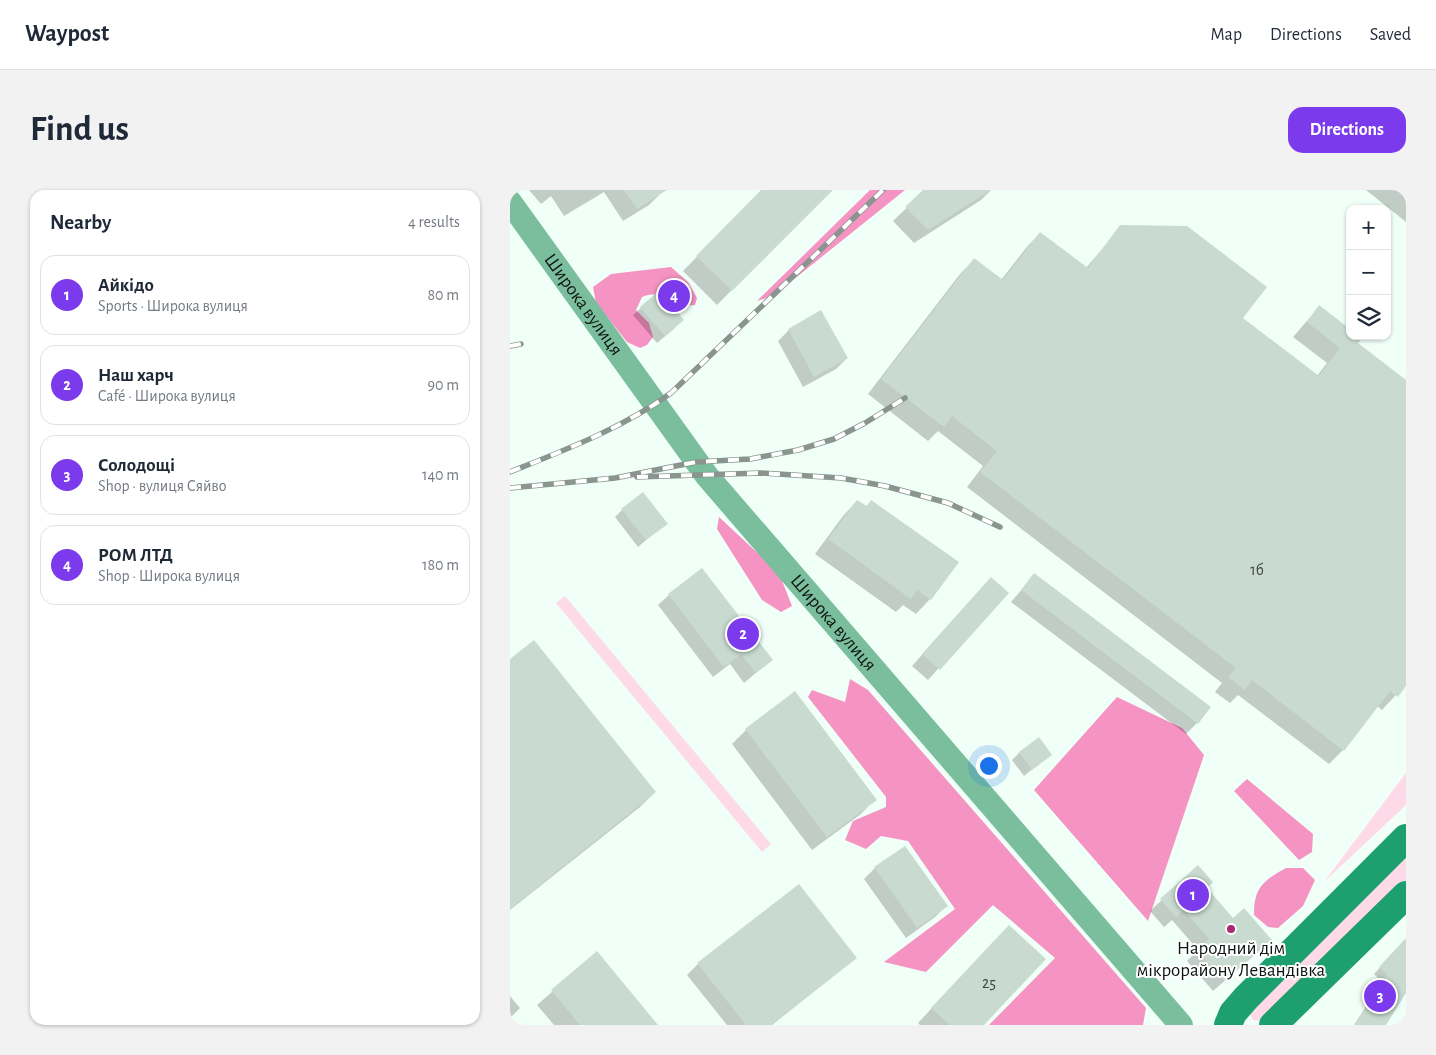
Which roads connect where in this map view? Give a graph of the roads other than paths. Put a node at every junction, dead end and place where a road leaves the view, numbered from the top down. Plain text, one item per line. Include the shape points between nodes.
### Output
1 (510, 202) edge
2 (1406, 838) edge
3 (1406, 895) edge
4 (1181, 1025) edge
5 (1228, 1025) edge
6 (1273, 1025) edge

1 - 4 street, Широка вулиця via 707,476
2 - 5 main road via 1246,998
3 - 6 main road

